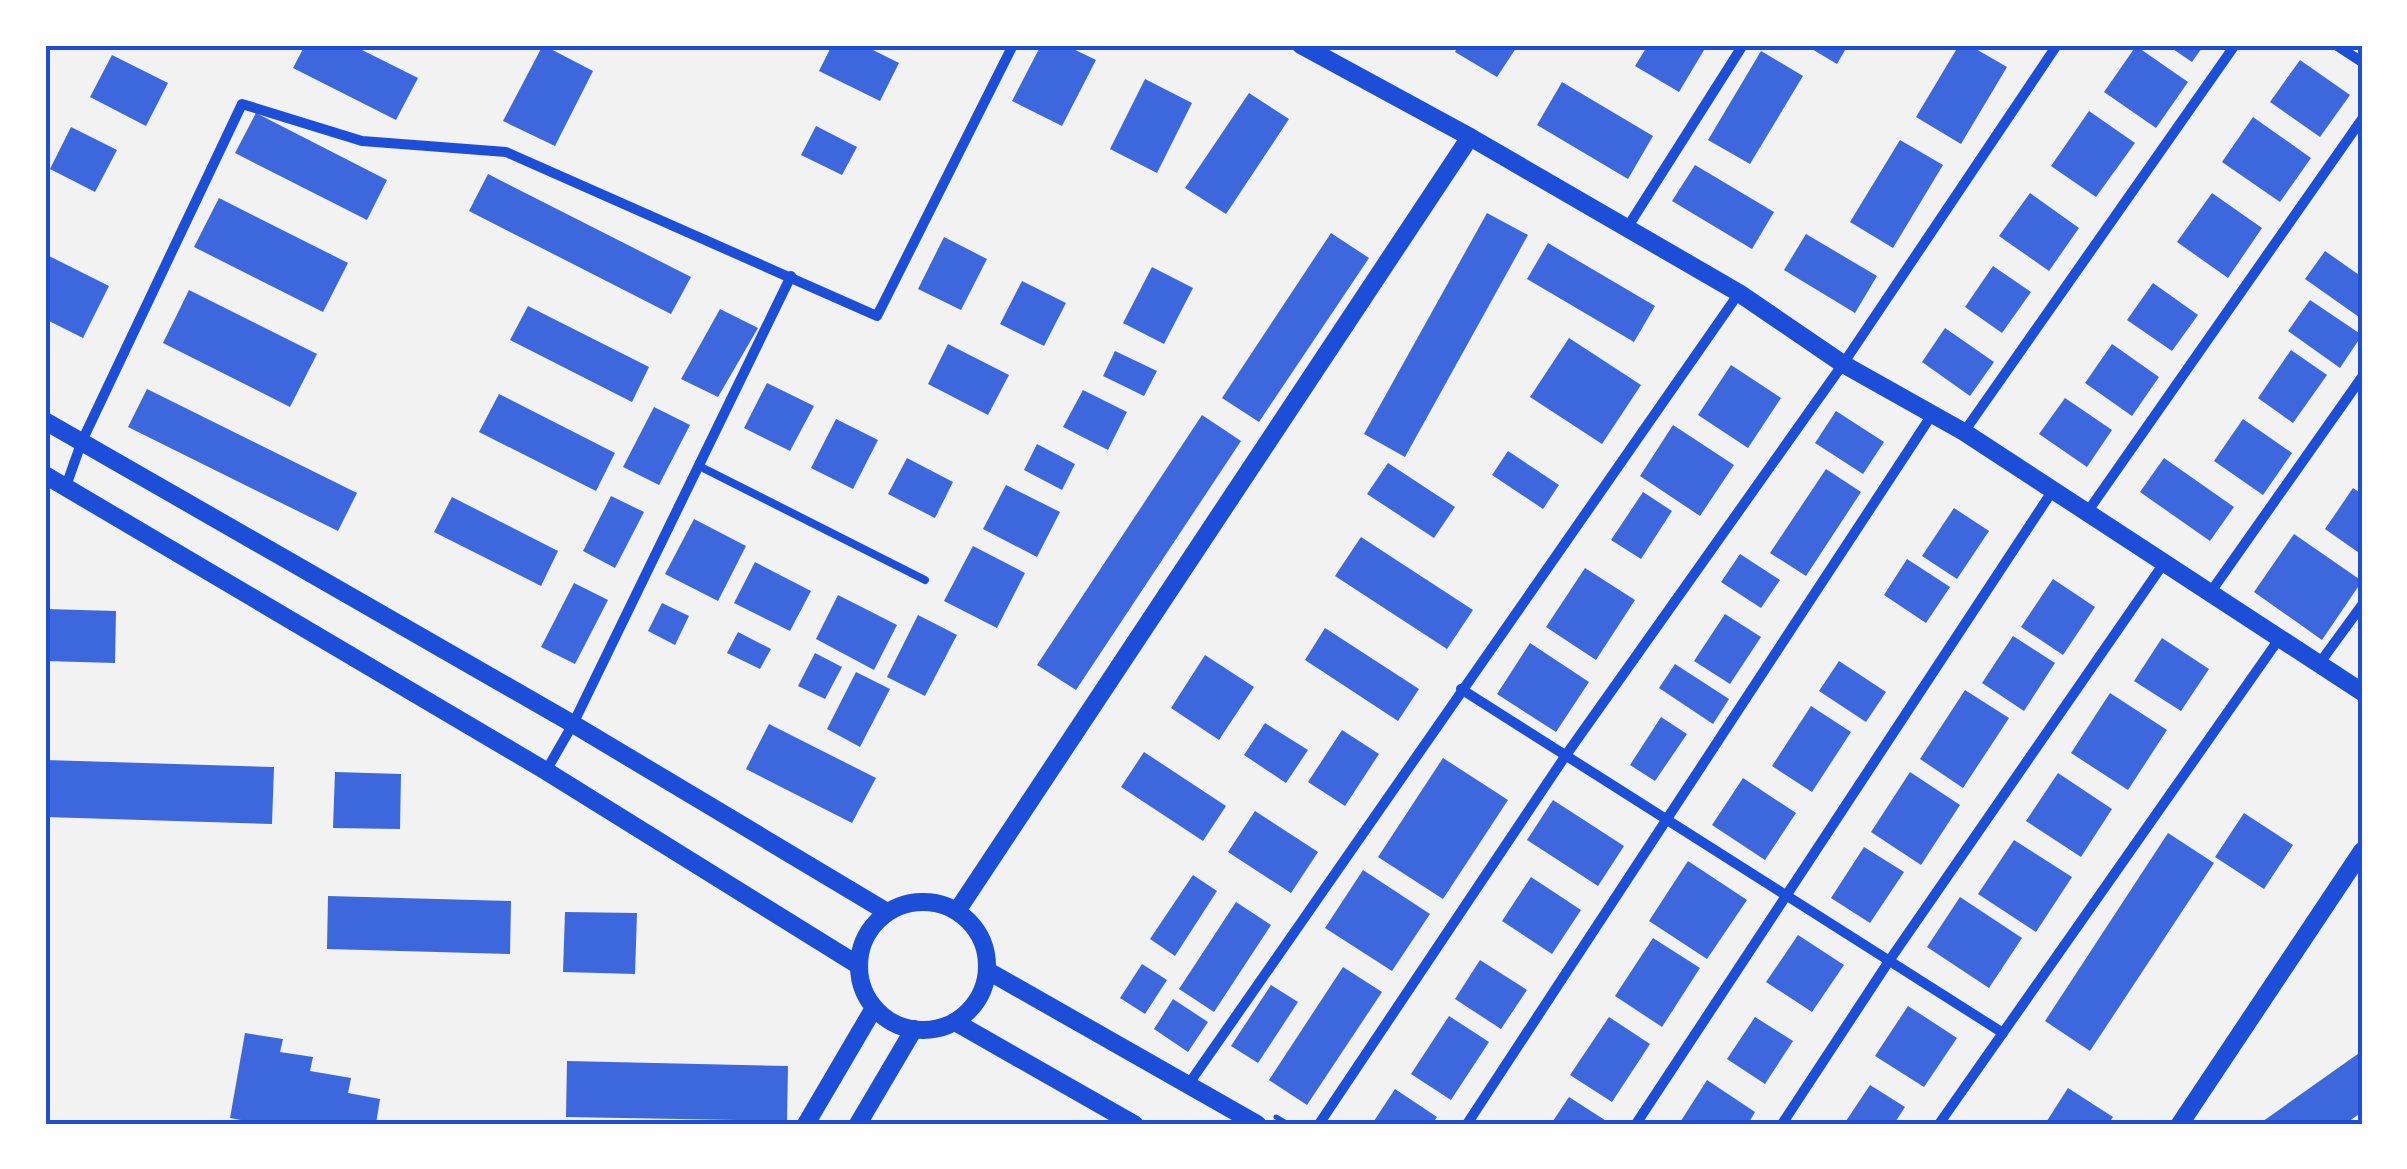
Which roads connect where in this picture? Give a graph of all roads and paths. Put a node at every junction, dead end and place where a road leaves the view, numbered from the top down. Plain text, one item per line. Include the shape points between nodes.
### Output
1 (1013, 45) edge
2 (1300, 45) edge
3 (1743, 45) edge
4 (2057, 45) edge
5 (2235, 45) edge
6 (2336, 45) edge
7 (2362, 62) edge
8 (2362, 119) edge
9 (1470, 137) junction
10 (1627, 228) junction
11 (791, 276) junction
12 (1739, 293) junction
13 (1842, 364) junction
14 (2362, 377) edge
15 (1933, 413) junction
16 (45, 422) edge
17 (1964, 432) junction
18 (82, 442) junction
19 (699, 466) junction
20 (45, 475) edge
21 (66, 486) junction
22 (2053, 490) junction
23 (2088, 511) junction
24 (2164, 563) junction
25 (924, 580) dead end
26 (2210, 593) junction
27 (2362, 605) edge
28 (2279, 639) junction
29 (2318, 664) junction
30 (1462, 688) junction
31 (2362, 692) edge
32 (573, 724) junction
33 (1566, 755) junction
34 (546, 771) junction
35 (1666, 819) junction
36 (2362, 851) edge
37 (1786, 896) junction
38 (957, 911) junction
39 (887, 912) junction
40 (1889, 960) junction
41 (858, 965) junction
42 (988, 971) junction
43 (874, 1008) junction
44 (955, 1022) junction
45 (914, 1030) junction
46 (2002, 1033) junction
47 (1188, 1084) junction
48 (806, 1124) edge
49 (858, 1124) edge
50 (1134, 1124) edge
51 (1257, 1124) edge
52 (1319, 1124) edge
53 (1466, 1124) edge
54 (1636, 1124) edge
55 (1782, 1124) edge
56 (1939, 1124) edge
57 (2180, 1124) edge

1 - 11 street via 876,316
2 - 9 street
3 - 10 street
4 - 13 street
5 - 17 street
6 - 7 street
8 - 23 street
9 - 10 street
9 - 38 street
10 - 12 street
11 - 18 street via 506,152 362,141 242,104
11 - 19 street
12 - 13 street
12 - 30 street
13 - 15 street
13 - 33 street
14 - 26 street
15 - 17 street
15 - 35 street
16 - 18 street
17 - 22 street
18 - 21 street
18 - 32 street
19 - 25 lane
19 - 32 street
20 - 21 street
21 - 34 street
22 - 23 street
22 - 37 street
23 - 24 street
24 - 26 street
24 - 40 street
26 - 28 street
27 - 29 street
28 - 29 street
28 - 46 street
29 - 31 street
30 - 33 street
30 - 47 street
32 - 34 street
32 - 39 street
33 - 35 street
33 - 52 street
34 - 41 street
35 - 37 street
35 - 53 street
36 - 57 street
37 - 40 street
37 - 54 street
38 - 39 street via 922,901
38 - 42 street via 981,936
39 - 41 street via 862,944
40 - 46 street
40 - 55 street
41 - 43 street
42 - 44 street via 972,1009
42 - 47 street
43 - 45 street
43 - 48 street
44 - 45 street
44 - 50 street
45 - 49 street
46 - 56 street
47 - 51 street

